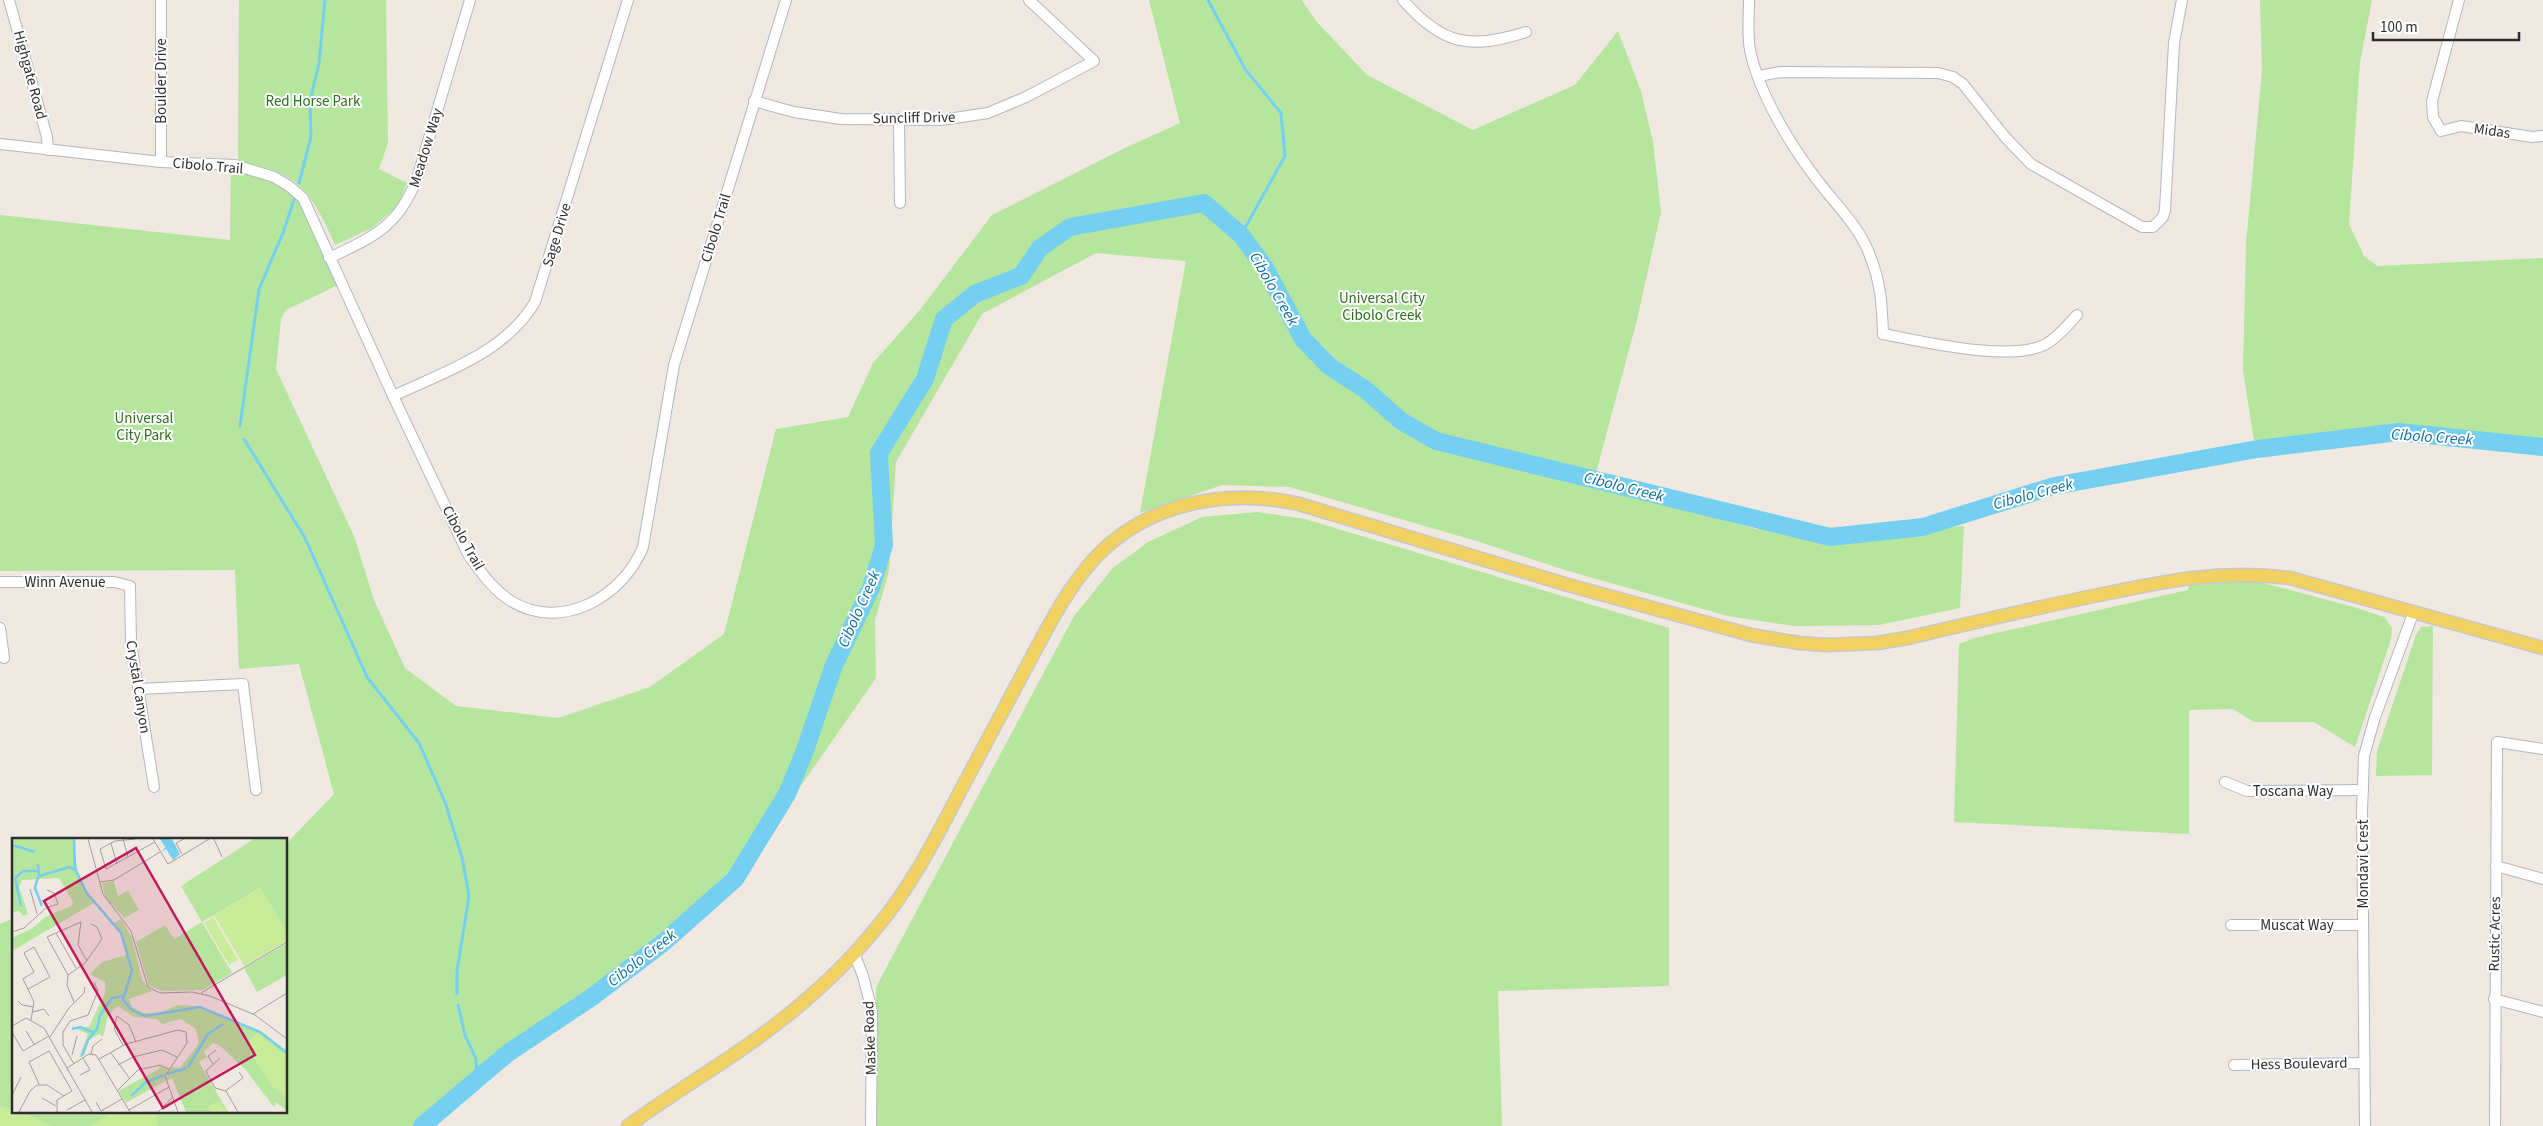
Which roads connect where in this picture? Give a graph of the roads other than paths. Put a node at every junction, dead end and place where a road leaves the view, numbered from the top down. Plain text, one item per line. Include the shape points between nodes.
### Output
1 (9, 0) edge
2 (161, 0) edge
3 (470, 0) edge
4 (628, 0) edge
5 (786, 0) edge
6 (1029, 0) edge
7 (1403, 0) edge
8 (1749, 0) edge
9 (2182, 0) edge
10 (2459, 0) edge
11 (1526, 32) dead end
12 (1759, 76) junction
13 (754, 102) junction
14 (899, 119) junction
15 (2543, 136) edge
16 (0, 144) edge
17 (48, 150) junction
18 (161, 162) junction
19 (900, 203) dead end
20 (330, 258) junction
21 (2077, 315) dead end
22 (393, 396) junction
23 (0, 582) edge
24 (130, 586) joint
25 (2414, 611) junction
26 (0, 628) edge
27 (2543, 648) edge
28 (4, 658) dead end
29 (138, 688) junction
30 (2543, 749) edge
31 (2225, 782) dead end
32 (154, 787) dead end
33 (256, 790) dead end
34 (2363, 790) junction
35 (2496, 866) junction
36 (2543, 879) edge
37 (2231, 925) dead end
38 (2363, 925) junction
39 (854, 954) junction
40 (2494, 1000) junction
41 (2543, 1012) edge
42 (2364, 1063) junction
43 (2234, 1065) dead end
44 (628, 1126) edge
45 (871, 1126) edge
46 (2365, 1126) edge
47 (2495, 1126) edge

1 - 17 street, Highgate Road
2 - 18 street, Boulder Drive
3 - 20 street, Meadow Way via 408,200 398,215 374,237
4 - 22 street, Sage Drive via 540,291 529,312 514,331 495,346
5 - 13 street, Cibolo Trail
6 - 14 street, Suncliff Drive via 1094,61 988,113 941,120
7 - 11 street via 1421,20 1455,41 1506,39
8 - 12 street via 1750,49
9 - 12 street via 2174,43 2165,210 2155,232 2031,164 1963,84 1953,77 1938,73 1780,72
10 - 15 street, Midas via 2432,101 2433,117 2441,131 2461,126
12 - 21 street via 1785,133 1853,224 1870,254 1882,292 1883,334 1975,349 2017,352 2046,344
13 - 14 street, Suncliff Drive via 841,119
13 - 22 street, Cibolo Trail via 674,365 643,547 619,584 581,608 553,613 532,610 498,591 469,556
14 - 19 street
16 - 17 street, Cibolo Trail
17 - 18 street, Cibolo Trail
18 - 20 street, Cibolo Trail via 235,165 282,181 303,198
20 - 22 street, Cibolo Trail
23 - 24 street, Winn Avenue via 114,582
24 - 29 street, Crystal Canyon via 131,643
25 - 27 main road
25 - 34 street, Mondavi Crest via 2375,717 2364,756
25 - 39 main road via 2290,578 2223,574 2165,581 1877,643 1799,643 1731,630 1596,593 1278,499 1232,496 1198,502 1165,512 1127,532 1097,556 1080,576 1050,623 924,859 891,909
26 - 28 street
29 - 32 street, Crystal Canyon
29 - 33 street via 243,684
30 - 35 street, Rustic Acres via 2497,742
31 - 34 street, Toscana Way via 2247,792
34 - 38 street, Mondavi Crest
35 - 36 street
35 - 40 street, Rustic Acres
37 - 38 street, Muscat Way
38 - 42 street, Mondavi Crest
39 - 44 main road via 780,1021
39 - 45 street, Maske Road via 872,1011
40 - 41 street
40 - 47 street, Rustic Acres
42 - 43 street, Hess Boulevard
42 - 46 street, Mondavi Crest

